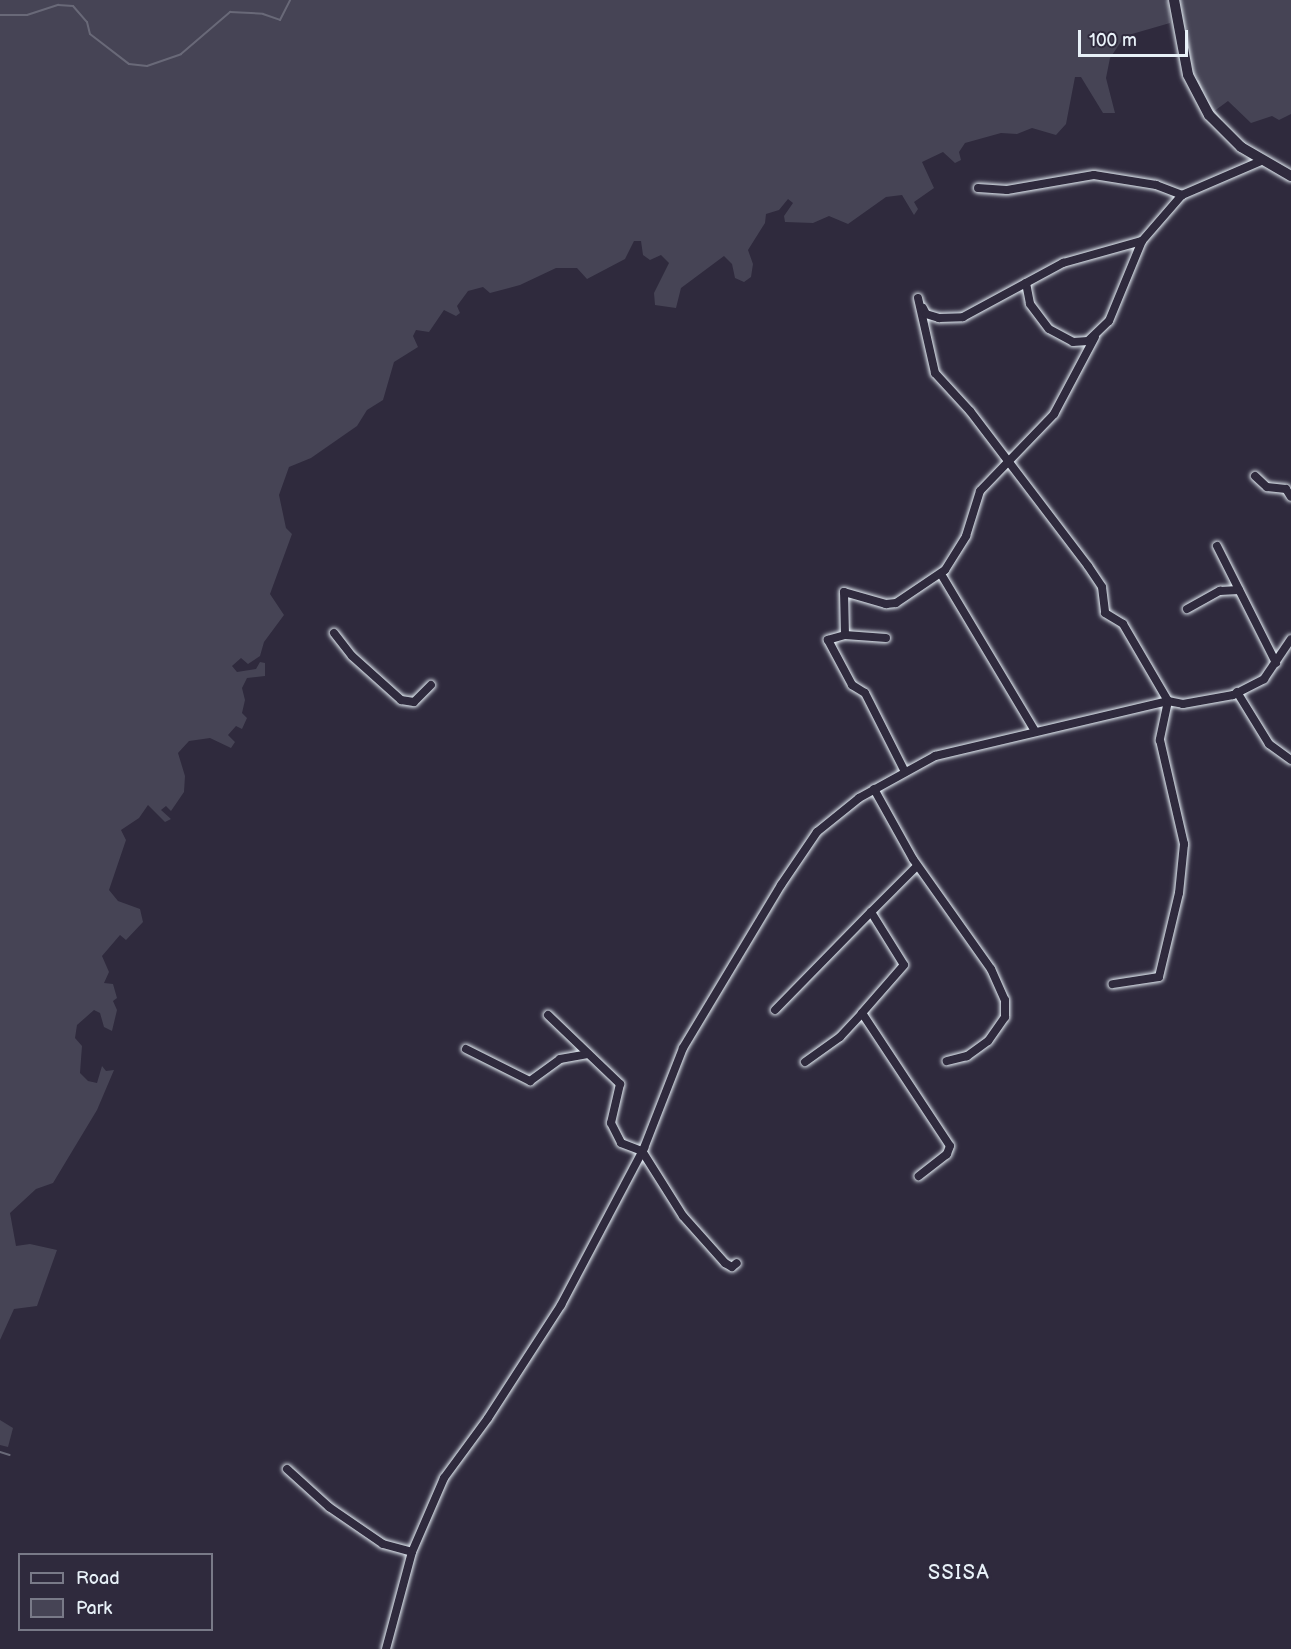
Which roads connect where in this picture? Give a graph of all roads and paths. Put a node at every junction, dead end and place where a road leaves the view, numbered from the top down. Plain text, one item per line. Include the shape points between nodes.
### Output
1 (1174, 0) edge
2 (1261, 161) junction
3 (1291, 176) edge
4 (978, 188) dead end
5 (1182, 195) junction
6 (1142, 241) junction
7 (1026, 283) junction
8 (1095, 337) junction
9 (1008, 466) junction
10 (1255, 476) dead end
11 (1291, 497) edge
12 (1216, 546) dead end
13 (941, 573) junction
14 (1239, 590) junction
15 (1187, 609) dead end
16 (334, 633) dead end
17 (845, 635) junction
18 (886, 638) dead end
19 (1291, 639) edge
20 (1276, 663) junction
21 (431, 685) dead end
22 (1238, 692) junction
23 (1168, 701) junction
24 (1035, 730) junction
25 (1291, 760) edge
26 (904, 770) junction
27 (874, 789) junction
28 (917, 866) junction
29 (871, 912) junction
30 (1113, 984) dead end
31 (775, 1010) dead end
32 (862, 1013) junction
33 (548, 1015) dead end
34 (466, 1049) dead end
35 (588, 1054) junction
36 (947, 1061) dead end
37 (805, 1062) dead end
38 (642, 1151) junction
39 (918, 1176) dead end
40 (737, 1263) dead end
41 (286, 1469) dead end
42 (412, 1552) junction
43 (386, 1649) edge

1 - 2 main road via 1188,75 1197,96 1219,128
2 - 3 main road
2 - 5 street
4 - 5 street via 1006,190 1094,175 1156,185
5 - 6 street
6 - 7 street via 1081,256
6 - 8 street via 1109,321
7 - 8 street via 1030,304 1058,336 1073,342
7 - 9 street via 963,317 926,314 918,298 935,373 970,411
8 - 9 street via 1067,395
9 - 13 street via 980,491 966,536
9 - 23 street via 1088,566 1102,587 1105,612 1123,624 1136,641
10 - 11 street via 1267,487 1286,489
12 - 14 street
13 - 17 street via 897,603 886,604 844,592
13 - 24 street
14 - 15 street via 1220,591
14 - 20 street
16 - 21 street via 352,656 401,700 414,702
17 - 18 street
17 - 26 street via 830,637 829,645 855,689 865,693
19 - 20 street
20 - 22 street via 1264,679
22 - 23 street via 1203,701
22 - 25 street via 1269,744
23 - 24 street
23 - 30 street via 1160,740 1184,844 1179,893 1159,977
24 - 26 street via 935,756
26 - 27 street
27 - 28 street
27 - 38 street via 817,832 781,885 683,1048
28 - 29 street
28 - 36 street via 992,969 1005,1000 1005,1017 988,1041 967,1056
29 - 31 street
29 - 32 street via 904,965
32 - 37 street via 840,1037
32 - 39 street via 950,1146 947,1154
33 - 35 street
34 - 35 street via 530,1082 560,1059
35 - 38 street via 620,1084 611,1123 618,1138 625,1146
38 - 40 street via 683,1216 725,1263 732,1267
38 - 42 street via 561,1305 444,1479
41 - 42 street via 339,1515 383,1544
42 - 43 street

